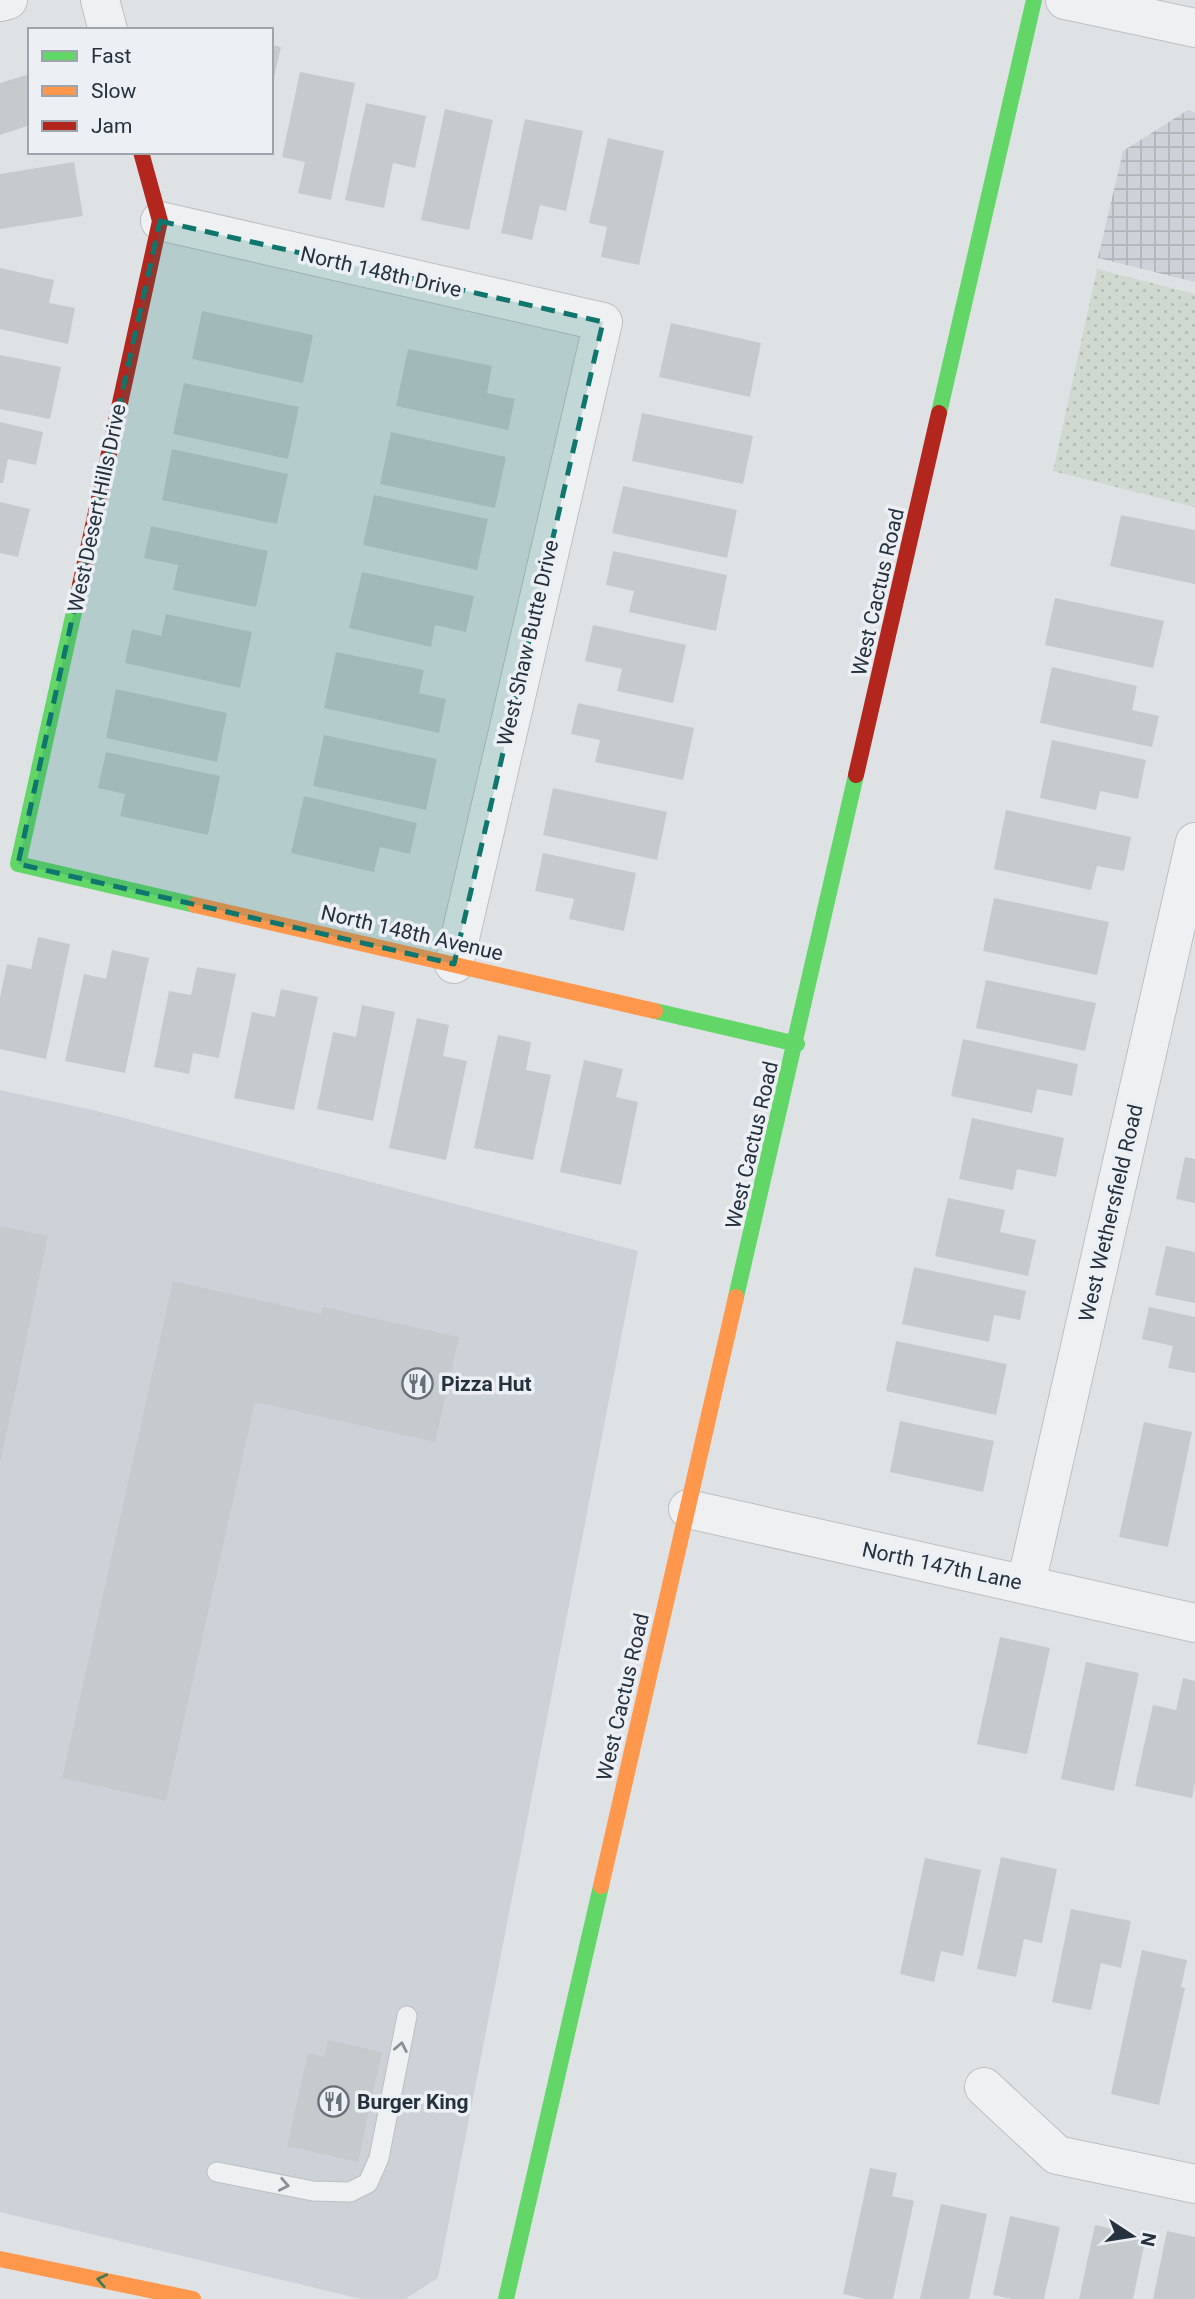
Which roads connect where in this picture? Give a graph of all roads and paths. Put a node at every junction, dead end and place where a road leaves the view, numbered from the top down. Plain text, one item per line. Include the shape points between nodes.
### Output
1 (8, 0) edge
2 (100, 0) edge
3 (1034, 0) edge
4 (1065, 0) edge
5 (0, 2) edge
6 (107, 28) edge
7 (1195, 28) edge
8 (142, 154) edge
9 (160, 221) junction
10 (603, 322) joint
11 (1195, 842) edge
12 (18, 864) joint
13 (454, 964) junction
14 (797, 1044) junction
15 (688, 1509) junction
16 (1026, 1584) junction
17 (1195, 1623) edge
18 (407, 2016) dead end
19 (984, 2087) dead end
20 (217, 2172) dead end
21 (1195, 2184) edge
22 (0, 2259) edge
23 (192, 2299) edge
24 (506, 2299) edge

1 - 5 street
2 - 6 street
3 - 14 main road, West Cactus Road
4 - 7 street
8 - 9 main road, West Desert Hills Drive
9 - 10 street, North 148th Drive
9 - 12 main road, West Desert Hills Drive
10 - 13 street, West Shaw Butte Drive
11 - 16 street, West Wethersfield Road
12 - 13 main road, North 148th Avenue
13 - 14 main road, North 148th Avenue
14 - 15 main road, West Cactus Road
15 - 16 street, North 147th Lane
15 - 24 main road, West Cactus Road
16 - 17 street, North 147th Lane
20 -> 18 lane via 313,2191 350,2192 368,2183 379,2158
19 - 21 street via 1057,2155
23 -> 22 main road

